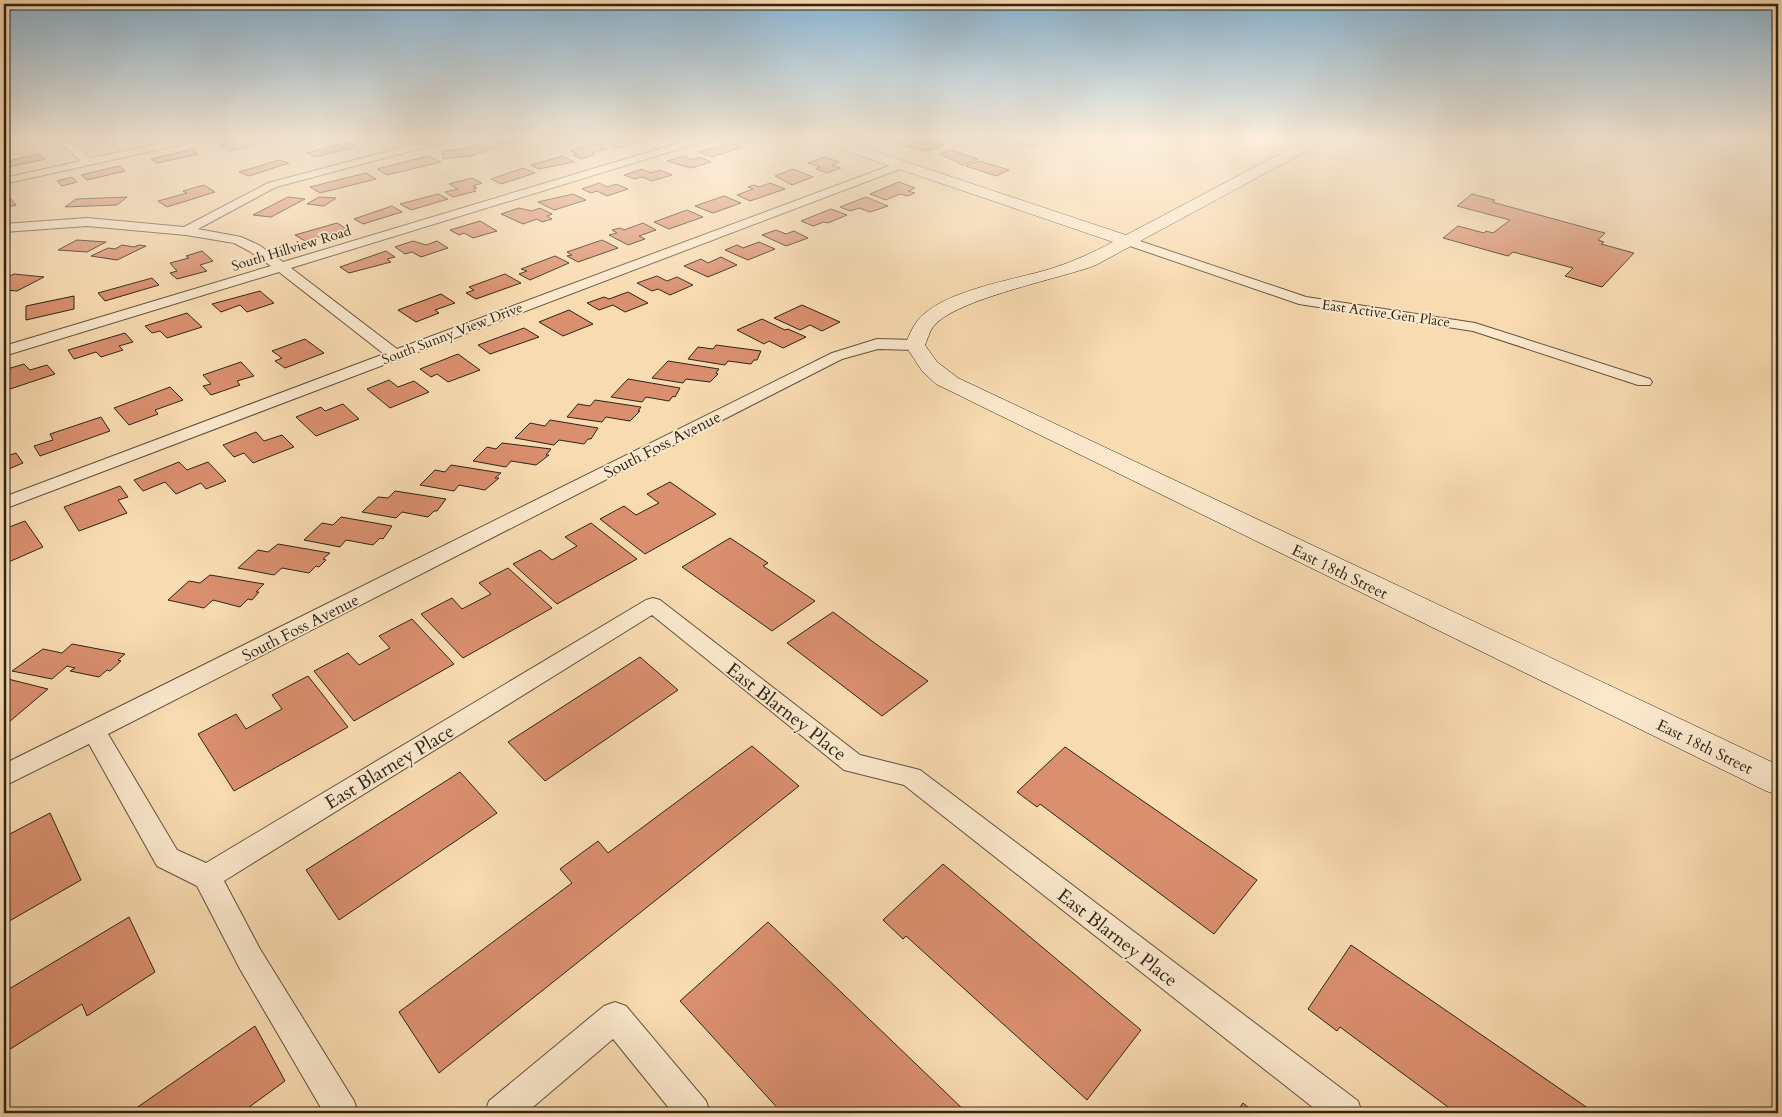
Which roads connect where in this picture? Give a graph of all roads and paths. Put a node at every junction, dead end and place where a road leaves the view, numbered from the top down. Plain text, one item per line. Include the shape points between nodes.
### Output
1 (261, 191) edge
2 (528, 191) edge
3 (831, 191) edge
4 (978, 191) edge
5 (1221, 191) edge
6 (4, 228) edge
7 (186, 231) junction
8 (1128, 242) junction
9 (281, 267) junction
10 (915, 345) junction
11 (4, 351) edge
12 (395, 355) junction
13 (1644, 382) dead end
14 (4, 503) edge
15 (94, 730) junction
16 (4, 776) edge
17 (1778, 781) edge
18 (206, 877) junction
19 (342, 1113) edge
20 (501, 1113) edge
21 (694, 1113) edge
22 (1346, 1113) edge

1 - 7 street
2 - 9 street, South Hillview Road
3 - 12 street, South Sunny View Drive
4 - 8 street
5 - 8 street
6 - 7 street via 75,222
7 - 9 street via 237,240
8 - 10 street via 1074,268 990,290 953,306 929,319
8 - 13 street, East Active Gen Place via 1304,301 1475,328
9 - 11 street, South Hillview Road
9 - 12 street
10 - 15 street, South Foss Avenue via 877,344 837,356
10 - 17 street, East 18th Street via 928,367 950,383
12 - 14 street, South Sunny View Drive
15 - 16 street, South Foss Avenue
15 - 18 street via 167,858
18 - 19 street via 250,959
18 - 22 street, East Blarney Place via 654,605 853,763 911,777
20 - 21 street via 615,1017

